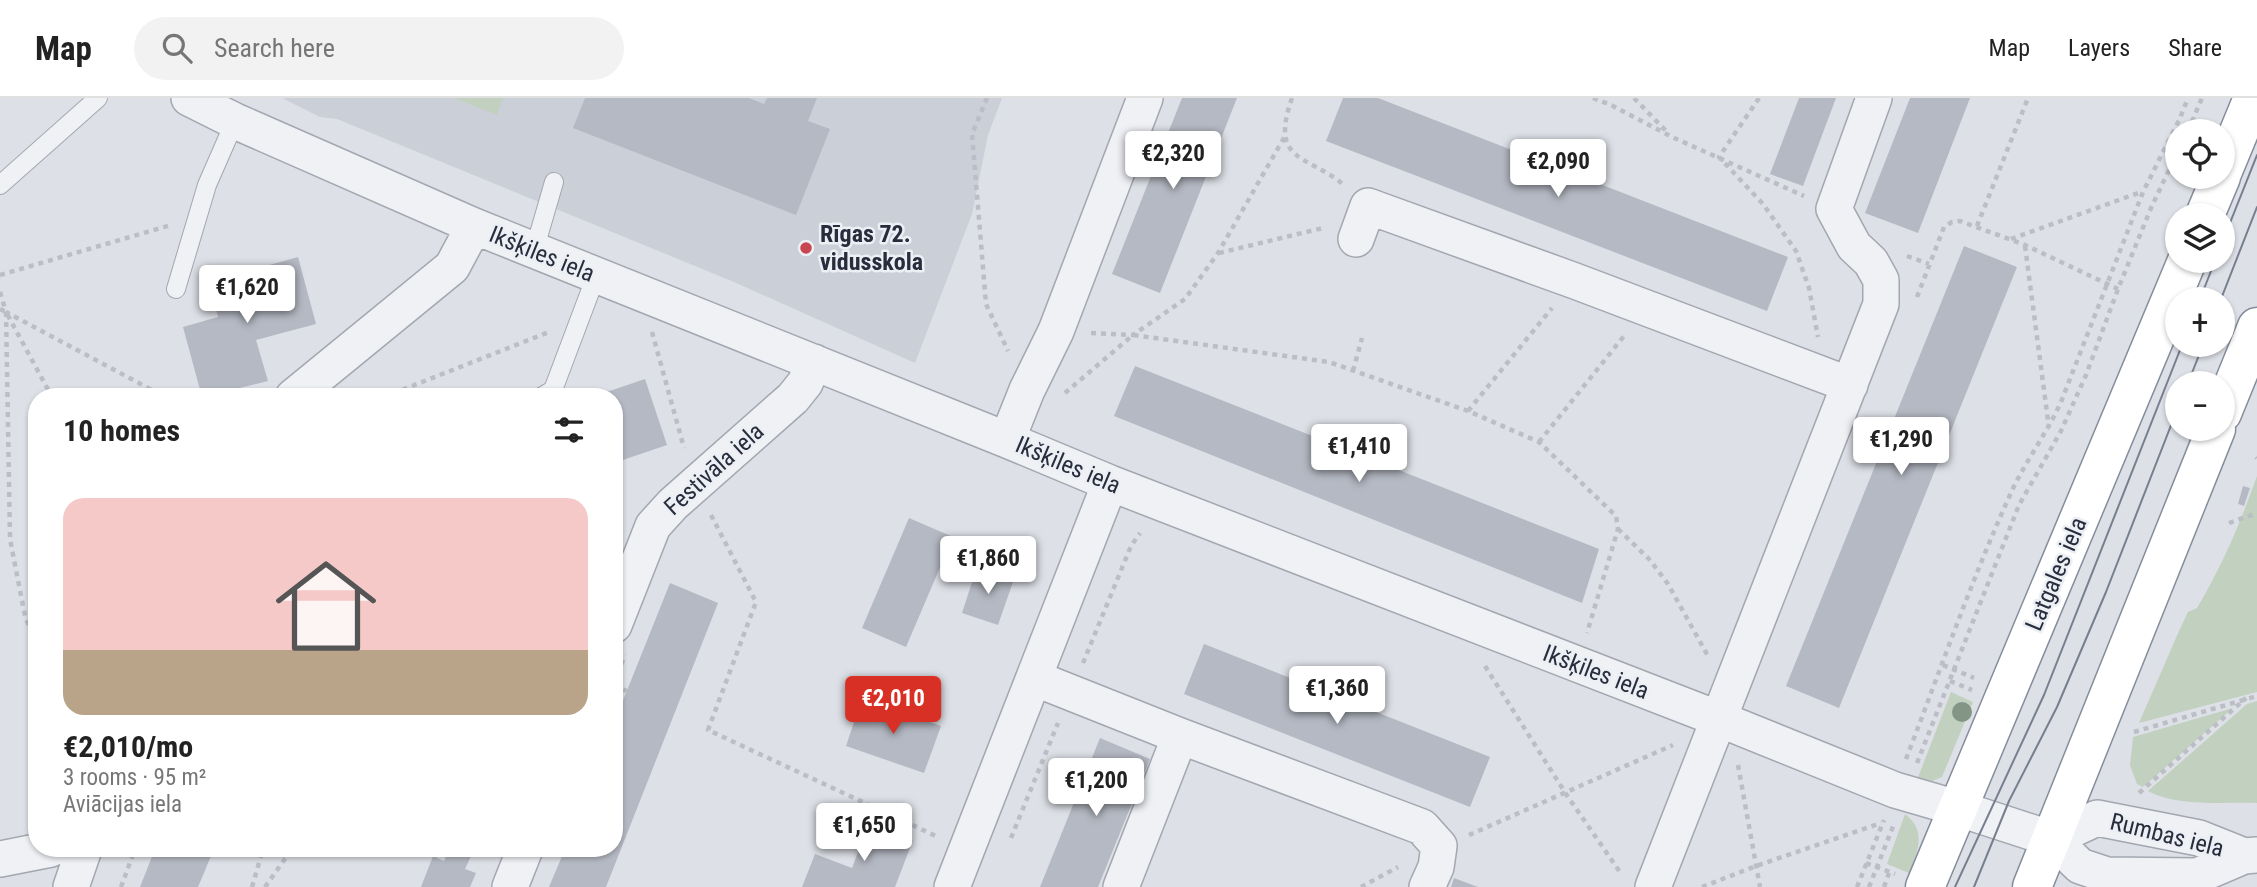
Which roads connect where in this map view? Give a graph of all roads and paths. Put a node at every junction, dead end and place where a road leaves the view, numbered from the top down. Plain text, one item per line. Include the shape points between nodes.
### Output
1 (98, 98) edge
2 (189, 98) edge
3 (987, 98) edge
4 (1145, 98) edge
5 (1292, 98) edge
6 (1593, 98) edge
7 (1634, 98) edge
8 (1759, 98) edge
9 (1874, 98) edge
10 (2028, 98) edge
11 (2188, 98) edge
12 (2202, 98) edge
13 (2253, 98) edge
14 (2193, 119) edge
15 (235, 121) junction
16 (1285, 136) junction
17 (1672, 138) junction
18 (2235, 143) edge
19 (1719, 157) junction
20 (2165, 178) edge
21 (554, 182) dead end
22 (0, 185) edge
23 (2143, 192) junction
24 (1834, 209) junction
25 (197, 217) junction
26 (1361, 225) junction
27 (474, 226) junction
28 (1977, 226) junction
29 (2010, 239) junction
30 (2025, 245) junction
31 (534, 251) junction
32 (1218, 253) junction
33 (1929, 265) dead end
34 (2182, 273) edge
35 (0, 275) edge
36 (596, 276) junction
37 (1575, 281) junction
38 (2107, 284) junction
39 (176, 289) dead end
40 (2118, 289) junction
41 (0, 292) edge
42 (1646, 309) junction
43 (3, 311) edge
44 (579, 320) junction
45 (649, 325) dead end
46 (2257, 327) edge
47 (1056, 331) junction
48 (1133, 335) junction
49 (1362, 338) dead end
50 (814, 362) junction
51 (1353, 371) junction
52 (1837, 380) junction
53 (2235, 381) edge
54 (47, 388) edge
55 (148, 388) edge
56 (304, 388) edge
57 (410, 388) edge
58 (554, 388) edge
59 (1027, 390) junction
60 (1065, 394) dead end
61 (1468, 411) junction
62 (2049, 428) junction
63 (1007, 440) junction
64 (2211, 441) edge
65 (1539, 442) junction
66 (1110, 484) junction
67 (695, 485) junction
68 (2257, 513) edge
69 (2229, 523) dead end
70 (1618, 529) junction
71 (623, 602) edge
72 (28, 624) edge
73 (1586, 637) dead end
74 (1481, 660) dead end
75 (1943, 666) junction
76 (1954, 670) junction
77 (1034, 678) junction
78 (1980, 681) dead end
79 (623, 689) edge
80 (627, 691) dead end
81 (2257, 696) edge
82 (2246, 698) junction
83 (1724, 706) junction
84 (2131, 732) dead end
85 (1180, 736) junction
86 (1674, 744) dead end
87 (1735, 753) dead end
88 (2143, 790) dead end
89 (1900, 791) junction
90 (1566, 794) junction
91 (1957, 808) junction
92 (1882, 823) junction
93 (939, 838) dead end
94 (2052, 839) junction
95 (1439, 846) junction
96 (28, 855) edge
97 (2251, 855) edge
98 (73, 857) edge
99 (132, 857) edge
100 (261, 857) edge
101 (286, 857) edge
102 (522, 857) edge
103 (0, 859) edge
104 (1866, 863) junction
105 (1756, 866) junction
106 (1877, 867) junction
107 (1889, 873) junction
108 (1912, 881) edge
109 (1638, 882) edge
110 (71, 887) edge
111 (121, 887) edge
112 (252, 887) edge
113 (265, 887) edge
114 (510, 887) edge
115 (952, 887) edge
116 (1121, 887) edge
117 (1427, 887) edge
118 (1702, 887) edge
119 (1760, 887) edge
120 (1857, 887) edge
121 (1869, 887) edge
122 (1884, 887) edge
123 (2032, 887) edge

1 - 22 lane
2 - 15 street, Ikšķiles iela
3 - 59 path via 972,134 986,304
4 - 47 street
5 - 16 path
6 - 17 path
7 - 17 path
8 - 19 path
9 - 24 street
10 - 28 path
11 - 23 path
12 - 14 path
13 - 18 highway
15 - 25 lane
15 - 27 street, Ikšķiles iela
16 - 26 path via 1292,152 1340,181
16 - 32 path
17 - 19 path
19 - 24 path
19 - 52 path via 1763,204 1796,251
20 - 40 path
21 - 31 lane
23 - 29 path
23 - 38 path
24 - 52 street via 1854,246 1881,280 1881,304
25 - 35 path
25 - 39 lane
26 - 32 path via 1341,224
26 - 37 street
27 - 31 street, Ikšķiles iela
27 - 56 street via 452,267
28 - 29 path
28 - 33 path via 1961,221 1944,227
29 - 30 path
30 - 38 path
30 - 62 path
31 - 36 street, Ikšķiles iela
32 - 48 path via 1185,299
34 - 91 highway, Latgales iela
36 - 44 lane
36 - 50 street, Ikšķiles iela
37 - 42 street
37 - 61 path
38 - 40 path
38 - 62 path
40 - 76 path via 2061,431 2019,505
41 - 43 path
42 - 52 street
42 - 65 path
43 - 54 path
43 - 55 path
43 - 72 path via 10,540
44 - 57 path
44 - 58 lane
45 - 67 path
46 - 53 highway
47 - 48 path
47 - 59 street
48 - 51 path via 1329,362
48 - 60 path
49 - 51 path
50 - 63 street, Ikšķiles iela
50 - 67 street, Festivāla iela via 793,398
51 - 61 path
52 - 83 street
59 - 63 street
61 - 65 path
62 - 75 path via 2011,493
63 - 66 street, Ikšķiles iela
64 - 94 highway
65 - 70 path via 1616,516
66 - 77 street
66 - 83 street, Ikšķiles iela
67 - 71 street, Festivāla iela via 653,526
67 - 93 path via 756,601 708,730
68 - 69 path
70 - 73 path
70 - 83 path via 1668,584
74 - 90 path
75 - 76 path
75 - 89 path
76 - 78 path
76 - 89 path
77 - 85 street
77 - 115 street
79 - 80 path
81 - 82 path
82 - 84 path
82 - 88 path
83 - 89 street, Ikšķiles iela
83 - 109 street
85 - 95 street via 1422,827
85 - 116 street
86 - 90 path
87 - 105 path
89 - 91 street, Ikšķiles iela
89 - 92 path
89 - 106 path
90 - 95 path
90 - 109 path
91 - 94 street, Rumbas iela
91 - 108 highway, Latgales iela
92 - 104 path
92 - 105 path
94 - 97 street, Rumbas iela via 2097,818 2199,838
94 - 97 street, Rumbas iela via 2080,866 2107,875 2197,876
94 - 123 highway
95 - 117 street
96 - 103 street
98 - 110 street
99 - 111 path
100 - 112 path
101 - 113 path
102 - 114 street
104 - 106 path
104 - 120 path
105 - 118 path
105 - 119 path
106 - 107 path
106 - 121 path
107 - 108 path
107 - 122 path

